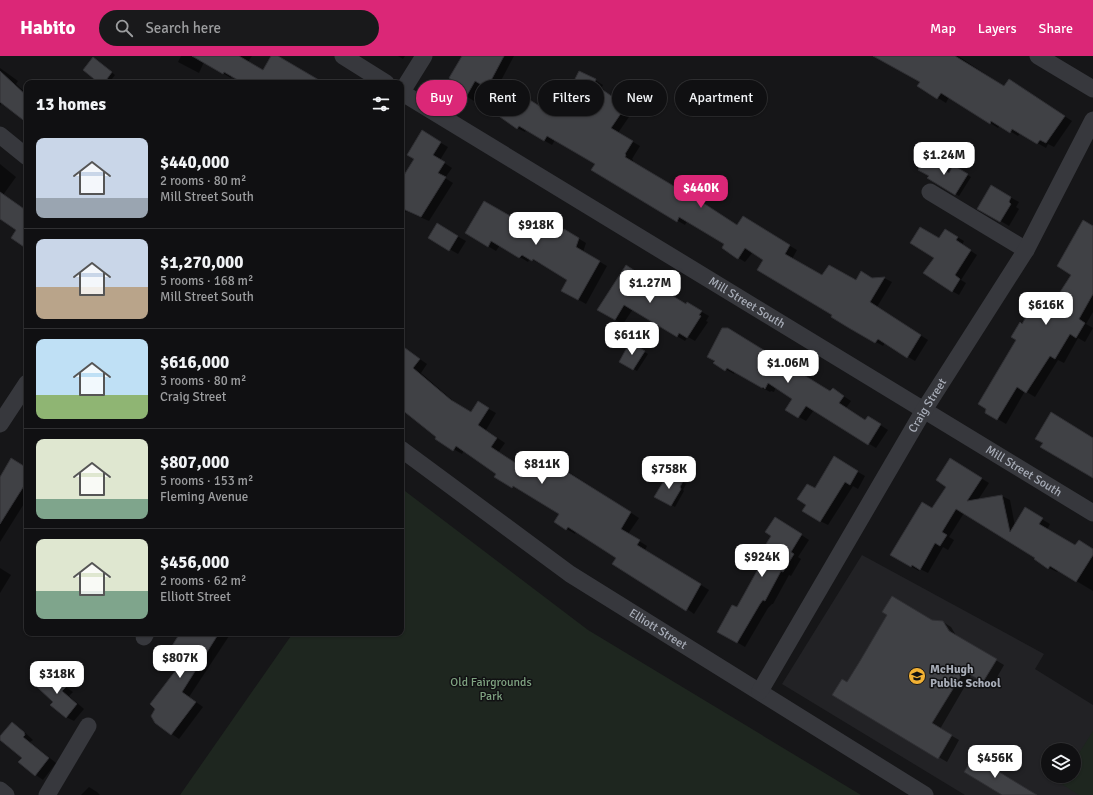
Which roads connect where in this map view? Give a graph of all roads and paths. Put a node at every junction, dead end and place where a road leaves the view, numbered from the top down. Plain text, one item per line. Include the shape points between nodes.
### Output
1 (342, 56) edge
2 (424, 56) edge
3 (1038, 56) edge
4 (381, 80) edge
5 (404, 87) edge
6 (1093, 89) edge
7 (404, 94) edge
8 (1093, 120) edge
9 (0, 135) edge
10 (24, 155) edge
11 (930, 192) dead end
12 (1026, 250) junction
13 (24, 388) edge
14 (924, 410) junction
15 (0, 424) edge
16 (404, 451) edge
17 (1093, 513) edge
18 (760, 691) junction
19 (88, 726) dead end
20 (0, 790) edge
21 (6, 795) edge
22 (47, 795) edge
23 (925, 795) edge

1 - 4 street
2 - 5 street
3 - 6 street
7 - 14 street, Mill Street South
8 - 12 street, Craig Street
9 - 10 street
11 - 12 street
12 - 14 street, Craig Street
13 - 15 street
14 - 17 street, Mill Street South
14 - 18 street, Craig Street
16 - 18 street, Elliott Street via 570,574
18 - 23 street, Elliott Street
19 - 22 street
20 - 21 street

